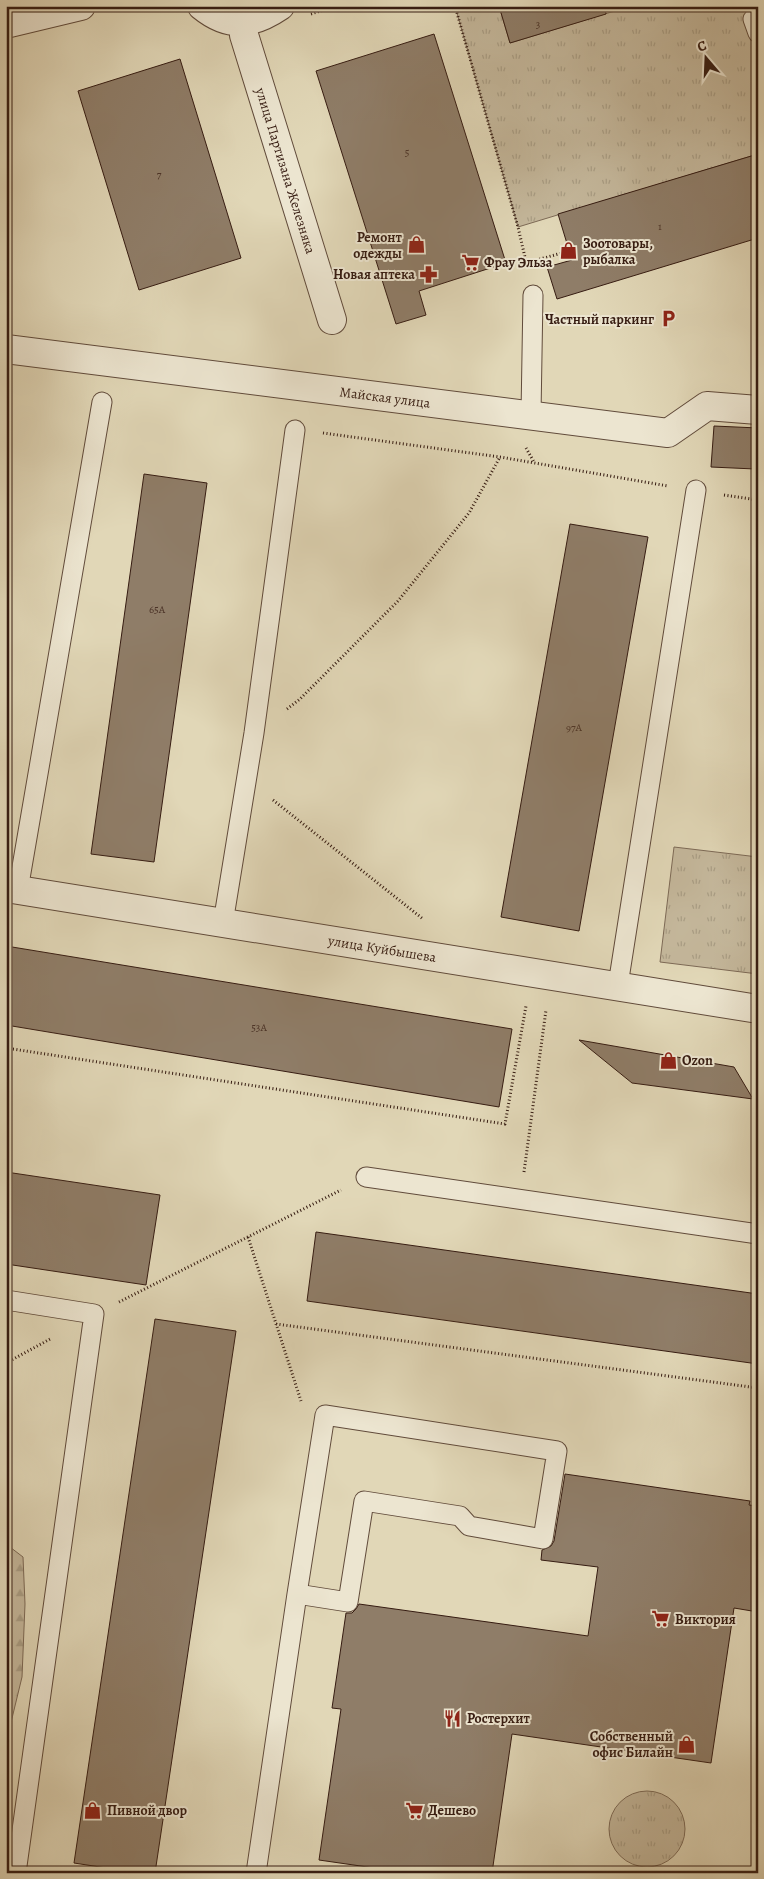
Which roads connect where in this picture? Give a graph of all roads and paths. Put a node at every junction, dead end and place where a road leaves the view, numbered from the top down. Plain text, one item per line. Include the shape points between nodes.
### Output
1 (81, 6) edge
2 (202, 6) edge
3 (280, 6) edge
4 (456, 6) edge
5 (758, 17) edge
6 (243, 22) junction
7 (6, 24) edge
8 (758, 33) edge
9 (569, 251) dead end
10 (526, 263) junction
11 (533, 295) joint
12 (332, 320) dead end
13 (6, 349) edge
14 (102, 402) dead end
15 (758, 410) edge
16 (531, 414) junction
17 (295, 430) joint
18 (500, 457) junction
19 (696, 490) junction
20 (758, 500) edge
21 (254, 733) junction
22 (247, 780) junction
23 (12, 889) edge
24 (424, 920) dead end
25 (223, 923) junction
26 (542, 973) junction
27 (618, 985) junction
28 (758, 1009) edge
29 (6, 1048) edge
30 (366, 1177) joint
31 (520, 1200) junction
32 (758, 1234) edge
33 (248, 1237) junction
34 (6, 1300) edge
35 (94, 1314) junction
36 (276, 1324) junction
37 (758, 1388) edge
38 (318, 1456) junction
39 (297, 1594) junction
40 (16, 1873) edge
41 (256, 1873) edge

1 - 7 street
2 - 6 street via 214,16
3 - 6 street via 264,17
4 - 10 path
5 - 8 lane via 753,19
6 - 12 street, улица Партизана Железняка via 244,35
9 - 10 path
10 - 11 path
11 - 16 lane
13 - 16 street, Майская улица
14 - 23 lane
15 - 16 street, Майская улица via 707,406 668,433
17 - 18 path
17 - 21 lane
18 - 19 path
18 - 21 path via 469,513 398,601 300,699
19 - 20 path
19 - 27 lane
21 - 22 lane
22 - 24 path
22 - 25 lane
23 - 25 street, улица Куйбышева
25 - 26 street, улица Куйбышева
26 - 27 street, улица Куйбышева
26 - 29 path via 505,1124
26 - 31 path
27 - 28 street, улица Куйбышева
30 - 31 lane
30 - 33 path
31 - 32 lane
33 - 35 path
33 - 36 path
34 - 35 lane
35 - 40 lane
36 - 37 path
36 - 38 path
38 - 39 lane
38 - 39 lane via 325,1415 558,1451 544,1539 469,1526 460,1516 364,1501 348,1602
39 - 41 lane

